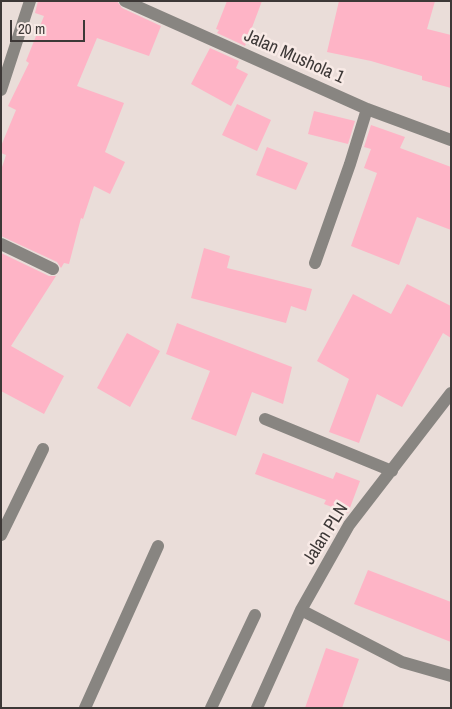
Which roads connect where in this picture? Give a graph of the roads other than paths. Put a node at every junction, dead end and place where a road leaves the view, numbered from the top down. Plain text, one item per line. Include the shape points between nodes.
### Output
1 (30, 1) edge
2 (125, 1) edge
3 (1, 90) edge
4 (367, 109) junction
5 (451, 140) edge
6 (1, 244) edge
7 (315, 263) dead end
8 (53, 269) dead end
9 (451, 393) edge
10 (265, 419) dead end
11 (43, 449) dead end
12 (392, 471) junction
13 (1, 535) edge
14 (158, 546) dead end
15 (301, 610) junction
16 (255, 615) dead end
17 (451, 676) edge
18 (85, 708) edge
19 (212, 708) edge
20 (257, 708) edge

1 - 3 street
2 - 4 street, Jalan Mushola 1
4 - 5 street, Jalan Mushola 1
4 - 7 street
6 - 8 street
9 - 12 street, Jalan PLN
10 - 12 street
11 - 13 street
12 - 15 street, Jalan PLN via 349,525
14 - 18 street
15 - 17 street via 402,662
15 - 20 street, Jalan PLN
16 - 19 street

